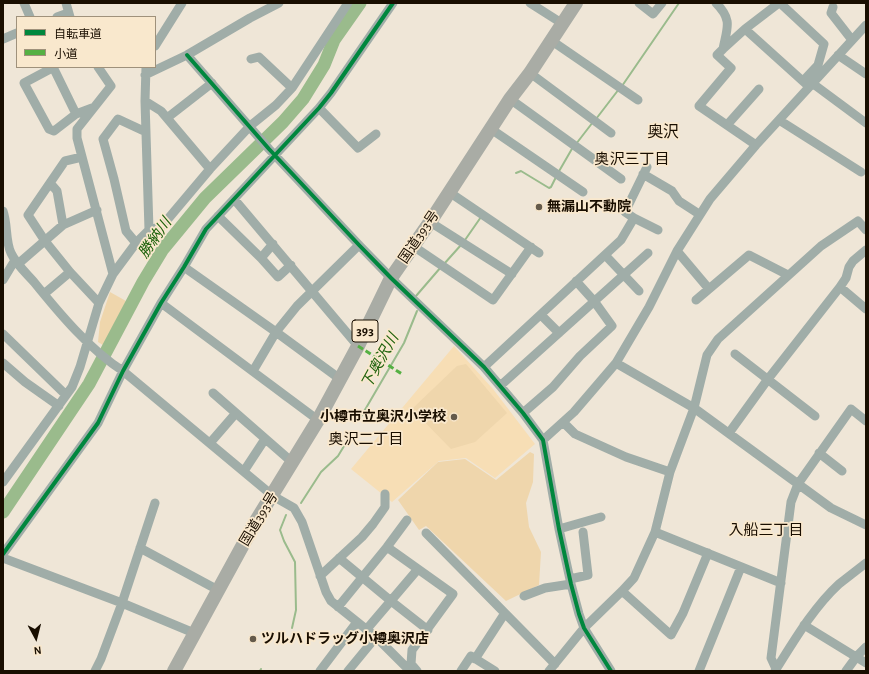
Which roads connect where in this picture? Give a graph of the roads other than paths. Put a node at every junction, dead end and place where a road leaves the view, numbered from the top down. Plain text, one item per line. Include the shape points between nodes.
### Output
1 (24, 3) edge
2 (66, 3) edge
3 (182, 3) edge
4 (279, 3) edge
5 (348, 3) edge
6 (393, 3) edge
7 (530, 3) edge
8 (576, 3) edge
9 (639, 3) edge
10 (662, 3) edge
11 (716, 3) edge
12 (779, 3) edge
13 (833, 7) dead end
14 (69, 15) edge
15 (30, 16) edge
16 (563, 24) junction
17 (866, 25) edge
18 (745, 29) junction
19 (16, 33) edge
20 (3, 39) edge
21 (852, 40) junction
22 (552, 41) junction
23 (156, 44) edge
24 (723, 49) junction
25 (187, 55) junction
26 (838, 55) junction
27 (251, 59) dead end
28 (156, 67) edge
29 (51, 68) edge
30 (53, 68) edge
31 (99, 68) edge
32 (145, 71) edge
33 (530, 73) junction
34 (866, 74) edge
35 (212, 83) junction
36 (808, 84) junction
37 (292, 88) junction
38 (759, 89) dead end
39 (510, 99) junction
40 (638, 100) dead end
41 (145, 101) junction
42 (92, 108) junction
43 (319, 108) junction
44 (76, 114) junction
45 (167, 118) junction
46 (779, 120) junction
47 (866, 123) edge
48 (728, 125) junction
49 (251, 127) junction
50 (491, 129) junction
51 (146, 132) junction
52 (612, 133) dead end
53 (376, 134) dead end
54 (756, 146) junction
55 (272, 152) junction
56 (82, 157) junction
57 (210, 169) junction
58 (861, 172) dead end
59 (621, 179) dead end
60 (50, 183) junction
61 (449, 192) junction
62 (583, 192) dead end
63 (234, 199) junction
64 (97, 210) junction
65 (3, 211) edge
66 (699, 214) junction
67 (218, 216) junction
68 (634, 218) junction
69 (430, 222) junction
70 (63, 225) junction
71 (149, 230) junction
72 (658, 230) dead end
73 (866, 230) edge
74 (45, 241) junction
75 (136, 243) junction
76 (273, 244) junction
77 (359, 245) junction
78 (413, 246) junction
79 (531, 247) junction
80 (866, 250) edge
81 (677, 251) junction
82 (539, 253) dead end
83 (648, 253) dead end
84 (605, 255) junction
85 (261, 258) junction
86 (16, 262) junction
87 (290, 265) junction
88 (184, 267) junction
89 (70, 272) junction
90 (113, 274) junction
91 (512, 274) junction
92 (624, 274) junction
93 (4, 275) edge
94 (788, 276) junction
95 (391, 278) junction
96 (576, 281) junction
97 (840, 287) junction
98 (709, 288) junction
99 (312, 291) junction
100 (638, 291) dead end
101 (44, 294) junction
102 (696, 300) dead end
103 (594, 301) junction
104 (99, 303) junction
105 (160, 303) junction
106 (865, 307) edge
107 (541, 315) junction
108 (276, 332) junction
109 (559, 333) junction
110 (3, 334) edge
111 (90, 344) junction
112 (358, 346) junction
113 (735, 354) dead end
114 (3, 363) edge
115 (616, 363) junction
116 (484, 367) junction
117 (123, 371) junction
118 (253, 371) junction
119 (340, 379) junction
120 (768, 379) junction
121 (500, 386) junction
122 (212, 393) dead end
123 (66, 395) junction
124 (59, 406) junction
125 (694, 408) junction
126 (236, 413) junction
127 (523, 413) junction
128 (815, 416) dead end
129 (318, 420) junction
130 (866, 421) edge
131 (563, 422) junction
132 (729, 433) junction
133 (265, 439) junction
134 (543, 440) junction
135 (210, 443) junction
136 (819, 453) junction
137 (292, 462) junction
138 (244, 471) junction
139 (842, 471) dead end
140 (670, 472) junction
141 (3, 482) edge
142 (798, 484) junction
143 (385, 494) dead end
144 (273, 496) junction
145 (155, 503) dead end
146 (601, 517) dead end
147 (407, 520) dead end
148 (866, 525) edge
149 (559, 529) junction
150 (583, 532) dead end
151 (655, 532) junction
152 (426, 533) dead end
153 (387, 547) junction
154 (140, 548) junction
155 (708, 553) junction
156 (3, 554) edge
157 (3, 558) edge
158 (339, 558) junction
159 (866, 563) edge
160 (741, 567) junction
161 (418, 569) junction
162 (320, 576) junction
163 (362, 577) junction
164 (570, 581) junction
165 (781, 584) junction
166 (218, 590) junction
167 (622, 591) junction
168 (524, 596) dead end
169 (391, 601) junction
170 (122, 603) junction
171 (338, 607) junction
172 (505, 613) junction
173 (358, 622) junction
174 (804, 625) junction
175 (584, 628) junction
176 (366, 630) junction
177 (428, 630) junction
178 (194, 633) junction
179 (376, 637) junction
180 (866, 647) edge
181 (857, 656) junction
182 (475, 659) junction
183 (866, 663) edge
184 (551, 669) edge
185 (776, 670) edge
186 (95, 671) edge
187 (174, 671) edge
188 (320, 671) edge
189 (348, 671) edge
190 (410, 671) edge
191 (417, 671) edge
192 (462, 671) edge
193 (495, 671) edge
194 (611, 671) edge
195 (699, 671) edge
196 (846, 671) edge

1 - 15 street
2 - 14 street
3 - 23 street
4 - 25 street
5 - 37 street
6 - 43 street
7 - 16 street
8 - 16 highway, 国道393号 / 393
9 - 10 street via 653,14
11 - 24 street via 728,18
12 - 18 street
12 - 36 street via 824,44 818,65
13 - 21 street via 831,13
16 - 22 highway, 国道393号 / 393
17 - 21 street
18 - 24 street
18 - 36 street
19 - 20 street
21 - 26 street
22 - 33 highway, 国道393号 / 393
22 - 40 street
24 - 48 street via 717,56 732,68 699,106
25 - 28 street
25 - 35 street
26 - 34 street
26 - 36 street
27 - 37 street via 259,57
29 - 44 street via 24,83 49,129 54,130
30 - 44 street
31 - 42 street via 111,86
32 - 41 street
33 - 39 highway, 国道393号 / 393
33 - 52 street
35 - 45 street
35 - 49 street
36 - 46 street
36 - 47 street
37 - 49 street
38 - 48 street
39 - 50 highway, 国道393号 / 393
39 - 59 street
41 - 45 street
41 - 51 street
42 - 44 street
42 - 56 street via 77,128
43 - 53 street via 358,148
43 - 55 street
45 - 57 street
46 - 54 street
46 - 58 street
48 - 54 street
49 - 55 street
49 - 57 street
50 - 61 highway, 国道393号 / 393
50 - 62 street
51 - 71 street
51 - 75 street via 118,119 103,139 126,231
54 - 66 street
55 - 63 street
55 - 77 street
56 - 60 street via 64,161
56 - 64 street
57 - 71 street via 162,226
60 - 70 street via 57,191
60 - 74 street via 28,215
61 - 69 highway, 国道393号 / 393
61 - 79 street
63 - 67 street
63 - 76 street
64 - 70 street
64 - 90 street
65 - 86 street via 7,240
66 - 68 street via 679,202 672,191 645,171 625,212
66 - 81 street
67 - 85 street
67 - 88 street via 206,229
68 - 72 street
68 - 84 street via 621,240
69 - 78 highway, 国道393号 / 393
69 - 91 street
70 - 74 street
71 - 75 street
73 - 94 street via 858,221 821,246
74 - 86 street
74 - 89 street
75 - 90 street
76 - 85 street
76 - 87 street
77 - 95 street
77 - 99 street
78 - 91 street via 493,300
78 - 95 highway, 国道393号 / 393
79 - 82 street
79 - 91 street
80 - 97 street via 853,261
81 - 98 street
81 - 115 street via 649,307
83 - 92 street
84 - 92 street
84 - 96 street
85 - 87 street via 278,277
86 - 93 street
86 - 101 street
87 - 99 street
88 - 105 street
88 - 108 street
89 - 101 street
89 - 104 street
90 - 104 street
92 - 100 street
92 - 103 street
94 - 98 street via 749,255
94 - 125 street via 718,339 707,355
95 - 112 highway, 国道393号 / 393
95 - 116 street
96 - 103 street
96 - 107 street
97 - 106 street
97 - 120 street
98 - 102 street
99 - 108 street
99 - 112 street
101 - 111 street
103 - 109 street
103 - 127 street via 612,326 580,356 553,387
104 - 111 street
105 - 117 street
105 - 118 street
107 - 109 street
107 - 116 street
108 - 118 street
108 - 119 street
109 - 121 street
110 - 123 street
111 - 117 street
111 - 123 street via 72,387
112 - 119 highway, 国道393号 / 393
113 - 120 street
114 - 124 street
115 - 125 street
115 - 131 street
116 - 121 street
117 - 135 street
117 - 156 street via 98,423
118 - 129 street
119 - 129 highway, 国道393号 / 393
120 - 128 street
120 - 132 street
121 - 127 street
122 - 126 street
123 - 124 street
124 - 141 street
125 - 132 street
125 - 140 street
126 - 133 street
126 - 135 street
127 - 134 street
129 - 137 highway, 国道393号 / 393
130 - 136 street via 851,409
131 - 134 street
131 - 140 street via 575,434 626,457
132 - 142 street
133 - 137 street
133 - 138 street
134 - 149 street
135 - 138 street
136 - 139 street
136 - 142 street
137 - 144 highway, 国道393号 / 393
138 - 144 street
140 - 151 street
142 - 148 street via 831,508
142 - 165 street via 792,502
143 - 158 street via 385,507 373,524
144 - 162 street via 294,508 302,522
144 - 166 highway, 国道393号 / 393 via 256,521
145 - 154 street
146 - 149 street
147 - 153 street
149 - 164 street
150 - 164 street via 588,576
151 - 155 street
151 - 167 street via 634,578
152 - 172 street
153 - 161 street
153 - 163 street
154 - 166 street
154 - 170 street
155 - 160 street
155 - 167 street via 672,635
157 - 170 street
158 - 162 street
158 - 163 street
159 - 174 street via 839,584
160 - 165 street
160 - 195 street
161 - 169 street
161 - 177 street via 453,594
162 - 171 street via 331,601
163 - 169 street
163 - 171 street
164 - 168 street
164 - 175 street
165 - 185 street via 770,658
166 - 178 highway, 国道393号 / 393
167 - 175 street
169 - 176 street
169 - 177 street
170 - 178 street
170 - 186 street
171 - 173 street
172 - 182 street
172 - 184 street
173 - 176 street
173 - 188 street
174 - 181 street
174 - 185 street
175 - 184 street
175 - 194 street
176 - 179 street
177 - 191 street via 412,650 410,664
178 - 187 highway, 国道393号 / 393
179 - 189 street
179 - 190 street
180 - 181 street
181 - 183 street
181 - 196 street
182 - 192 street via 471,656
182 - 193 street

